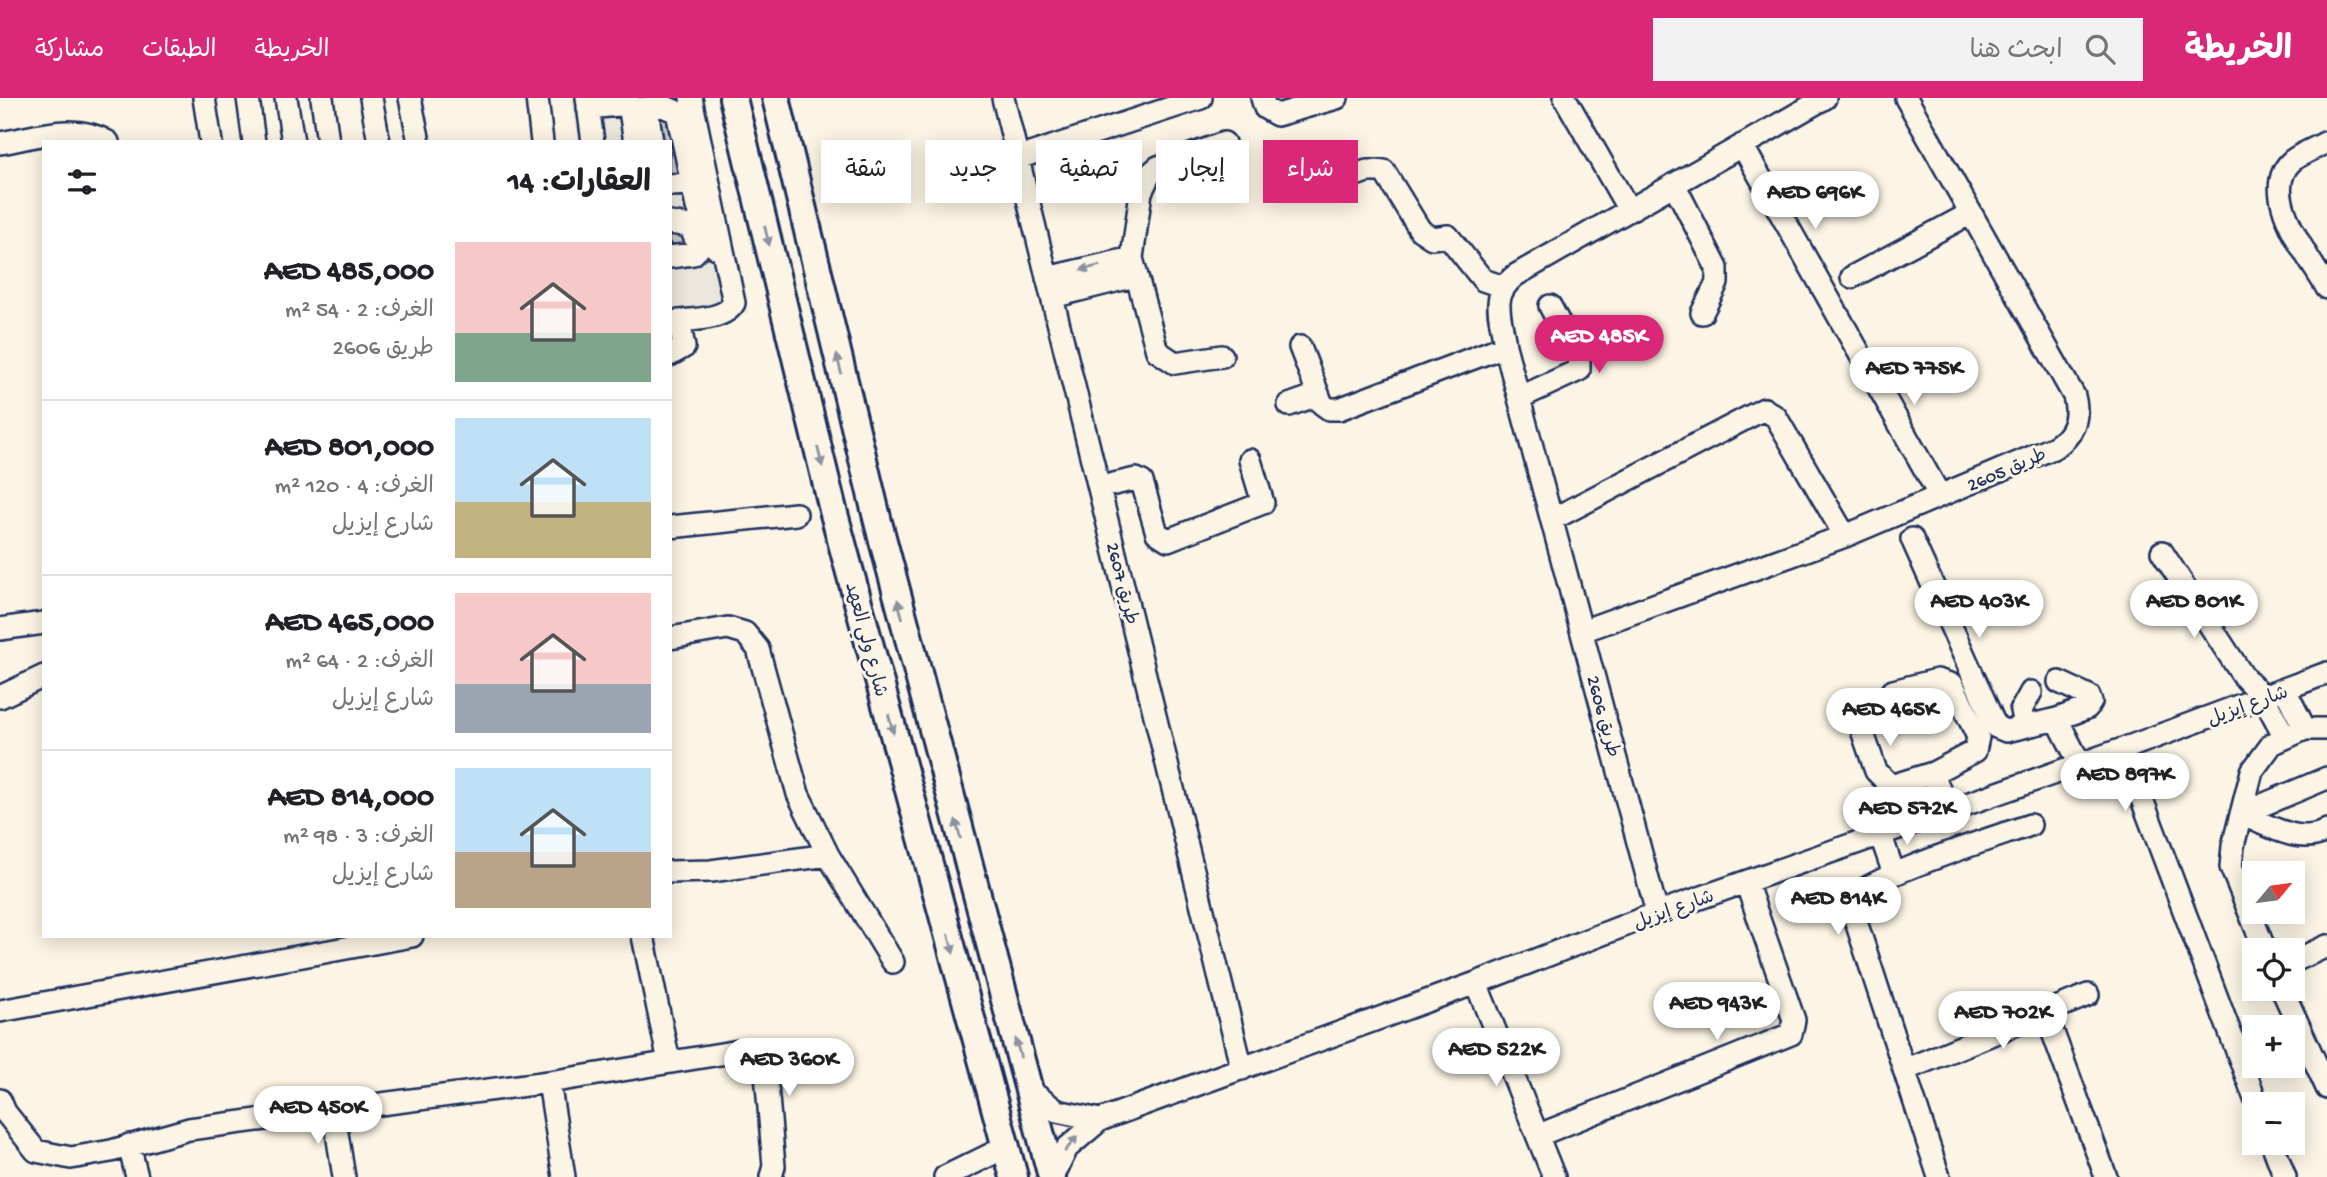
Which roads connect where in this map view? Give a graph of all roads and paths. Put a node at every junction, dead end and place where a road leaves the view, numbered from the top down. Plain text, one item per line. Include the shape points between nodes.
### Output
1 (204, 98) edge
2 (248, 98) edge
3 (286, 98) edge
4 (322, 98) edge
5 (371, 98) edge
6 (410, 98) edge
7 (537, 98) edge
8 (691, 98) edge
9 (733, 98) edge
10 (763, 98) edge
11 (776, 98) edge
12 (1003, 98) edge
13 (1201, 98) edge
14 (1262, 98) edge
15 (1564, 98) edge
16 (1825, 98) edge
17 (1906, 98) edge
18 (1327, 99) edge
19 (634, 108) edge
20 (590, 118) edge
21 (103, 140) edge
22 (211, 140) edge
23 (254, 140) edge
24 (293, 140) edge
25 (328, 140) edge
26 (379, 140) edge
27 (419, 140) edge
28 (542, 140) edge
29 (635, 140) edge
30 (642, 140) edge
31 (651, 140) edge
32 (1014, 140) edge
33 (2327, 142) edge
34 (0, 143) edge
35 (1742, 145) junction
36 (1022, 157) edge
37 (1156, 170) edge
38 (1022, 174) edge
39 (1358, 174) edge
40 (672, 184) edge
41 (692, 184) junction
42 (1674, 184) junction
43 (1629, 210) junction
44 (1971, 213) junction
45 (672, 223) edge
46 (672, 257) edge
47 (814, 258) junction
48 (1133, 267) junction
49 (1853, 277) dead end
50 (730, 278) junction
51 (1501, 286) junction
52 (1050, 288) junction
53 (2327, 288) edge
54 (1550, 306) dead end
55 (1702, 313) dead end
56 (675, 321) edge
57 (1505, 346) junction
58 (1300, 347) dead end
59 (672, 354) edge
60 (1222, 356) dead end
61 (1317, 394) junction
62 (1520, 398) junction
63 (1289, 405) dead end
64 (1250, 460) dead end
65 (1101, 487) junction
66 (1940, 496) junction
67 (796, 513) dead end
68 (1553, 519) junction
69 (672, 527) edge
70 (1845, 536) junction
71 (1912, 539) dead end
72 (2162, 552) dead end
73 (42, 623) edge
74 (0, 629) edge
75 (1582, 631) junction
76 (672, 638) edge
77 (2327, 673) edge
78 (42, 677) edge
79 (2059, 682) dead end
80 (2285, 690) junction
81 (1894, 691) dead end
82 (2031, 692) dead end
83 (0, 697) edge
84 (2264, 698) junction
85 (1855, 710) dead end
86 (2057, 719) junction
87 (2024, 727) junction
88 (2305, 729) junction
89 (2327, 729) edge
90 (2285, 737) junction
91 (2123, 749) junction
92 (2080, 764) junction
93 (1933, 773) junction
94 (2327, 778) edge
95 (1947, 810) junction
96 (2241, 814) junction
97 (2029, 825) dead end
98 (2327, 830) edge
99 (1880, 833) junction
100 (828, 855) junction
101 (672, 872) edge
102 (1894, 874) junction
103 (1746, 882) junction
104 (1657, 912) junction
105 (387, 938) edge
106 (643, 938) edge
107 (2260, 938) edge
108 (362, 940) edge
109 (2327, 946) edge
110 (2305, 956) edge
111 (893, 962) dead end
112 (1476, 983) junction
113 (2088, 995) dead end
114 (2287, 1001) edge
115 (0, 1011) edge
116 (2045, 1011) junction
117 (668, 1062) junction
118 (1242, 1069) junction
119 (1904, 1070) junction
120 (549, 1082) junction
121 (2327, 1088) edge
122 (1029, 1090) junction
123 (2252, 1092) edge
124 (0, 1100) edge
125 (333, 1108) junction
126 (1100, 1120) junction
127 (1539, 1135) junction
128 (1040, 1138) junction
129 (129, 1145) junction
130 (1006, 1147) junction
131 (2277, 1155) edge
132 (71, 1167) edge
133 (137, 1177) edge
134 (344, 1177) edge
135 (564, 1177) edge
136 (771, 1177) edge
137 (945, 1177) edge
138 (1014, 1177) edge
139 (1052, 1177) edge
140 (1555, 1177) edge
141 (1938, 1177) edge
142 (2106, 1177) edge
143 (2285, 1177) edge

1 - 22 street
2 - 23 street
3 - 24 street
4 - 25 street
5 - 26 street
6 - 27 street
7 - 28 street
8 - 50 street
9 -> 130 main road, شارع ولي العهد via 833,510
10 - 47 main road via 794,221
11 - 47 main road, شارع ولي العهد
12 - 32 street, طريق 2607
13 - 36 street
14 - 18 street via 1265,108 1277,115
15 - 43 street
16 - 35 street
17 - 44 street, طريق 2605
19 - 20 street
19 - 29 street
19 - 30 street
19 - 31 street
19 - 41 street via 663,106 677,112
21 - 34 street via 69,131
33 - 53 street via 2293,160 2279,193 2283,211
35 - 42 street
35 - 66 street
37 - 48 street via 1141,192
38 - 52 street, طريق 2607
39 - 51 street via 1384,171 1420,230 1432,237 1448,236 1483,280
40 - 41 street
41 - 50 street via 700,215
42 - 43 street
42 - 55 street via 1717,268 1717,283
43 - 51 street
44 - 49 street
44 - 66 street, طريق 2605 via 2074,396 2077,413 2061,444
45 - 46 street via 690,226 699,248 693,254
122 -> 47 main road, شارع ولي العهد via 881,535
48 - 52 street
48 - 60 street via 1152,341 1165,358 1186,363
50 - 56 street via 734,303 730,311
51 - 57 street, طريق 2606 via 1498,295
52 - 65 street, طريق 2607
54 - 62 street via 1579,360 1579,370
56 - 59 street via 684,347
57 - 61 street via 1339,409 1329,409
57 - 62 street, طريق 2606
58 - 61 street
61 - 63 street
62 - 68 street, طريق 2606
64 - 65 street via 1263,503 1168,540 1157,533 1142,482 1136,479
65 - 118 street, طريق 2607
66 - 70 street, طريق 2605
67 - 69 street
68 - 70 street via 1764,409 1776,417
68 - 75 street, طريق 2606
70 - 75 street, طريق 2605
71 - 87 street via 1990,717 1996,727 2006,731
72 - 84 street via 2243,676
73 - 74 street
75 - 104 street, طريق 2606
76 - 100 street via 728,628 745,633 758,649 798,794
77 - 80 street, شارع إيزيل
78 - 83 street
79 - 86 street via 2089,696 2091,702 2087,708
80 - 84 street, شارع إيزيل
80 - 88 street
81 - 93 street via 1937,680 1953,685 1978,737 1975,751
82 - 87 street via 2021,710
84 - 90 street
84 - 91 street, شارع إيزيل
85 - 93 street via 1882,779 1891,786
86 - 87 street
86 - 92 street
88 - 89 street
88 - 90 street
90 - 96 street via 2257,761
91 - 92 street, شارع إيزيل
91 - 123 street
92 - 95 street, شارع إيزيل
93 - 95 street
94 - 96 street
95 - 99 street, شارع إيزيل
96 - 98 street via 2282,832 2304,836
96 - 107 street via 2231,867
97 - 102 street
99 - 102 street
99 - 103 street, شارع إيزيل
100 - 101 street
100 - 111 street
102 - 119 street via 1859,891 1850,903
103 - 104 street, شارع إيزيل
103 - 127 street via 1794,1020 1791,1034
104 - 112 street, شارع إيزيل
105 - 108 street
106 - 117 street
108 - 115 street
109 - 110 street
112 - 118 street, شارع إيزيل
112 - 127 street
113 - 116 street
114 - 121 street
116 - 119 street
116 - 142 street
117 - 120 street
117 - 136 street via 739,1051 755,1052 765,1062 774,1166
118 - 126 street, شارع إيزيل
119 - 141 street
120 - 125 street
120 - 135 street
122 - 126 street via 1057,1111
122 - 128 main road, شارع ولي العهد
124 - 132 street via 36,1151
125 - 129 street via 189,1129
125 - 134 street
139 -> 126 street, شارع إيزيل via 1067,1148
127 - 140 street
128 - 130 main road
128 - 139 main road, شارع ولي العهد
129 - 132 street
129 - 133 street
130 - 137 street
130 - 138 main road, شارع ولي العهد
131 - 143 street

